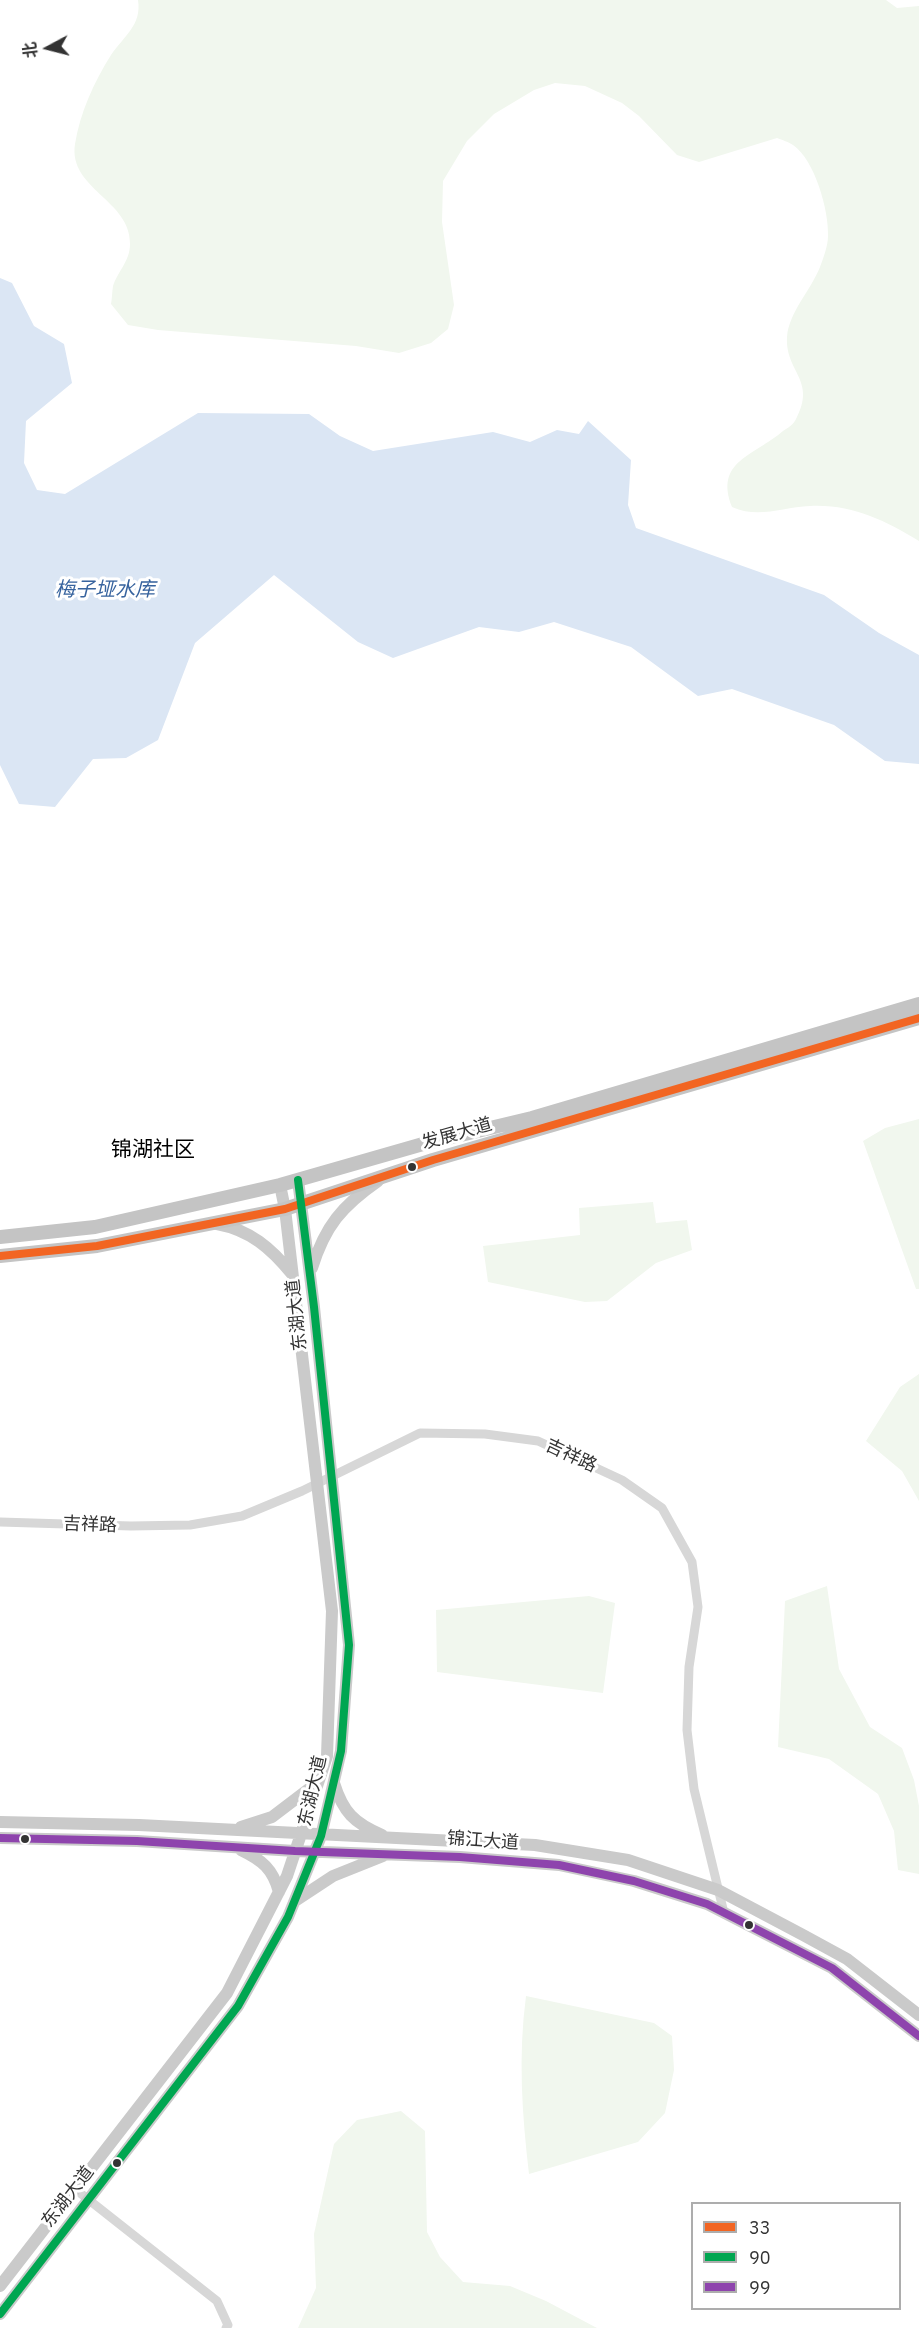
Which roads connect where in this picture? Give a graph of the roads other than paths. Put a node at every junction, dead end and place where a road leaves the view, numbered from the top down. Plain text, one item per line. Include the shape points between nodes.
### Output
1 (919, 1004) edge
2 (919, 1018) edge
3 (386, 1175) junction
4 (298, 1180) junction
5 (280, 1185) junction
6 (302, 1203) junction
7 (285, 1209) junction
8 (215, 1223) junction
9 (0, 1237) edge
10 (0, 1256) edge
11 (310, 1274) junction
12 (292, 1275) junction
13 (333, 1475) junction
14 (317, 1483) junction
15 (0, 1522) edge
16 (319, 1781) junction
17 (334, 1782) junction
18 (0, 1821) edge
19 (233, 1829) junction
20 (301, 1833) junction
21 (321, 1836) junction
22 (0, 1838) edge
23 (392, 1839) junction
24 (235, 1846) junction
25 (295, 1851) junction
26 (315, 1851) junction
27 (389, 1854) junction
28 (718, 1890) junction
29 (279, 1892) junction
30 (294, 1902) junction
31 (724, 1912) junction
32 (919, 2015) edge
33 (919, 2036) edge
34 (75, 2189) junction
35 (89, 2199) junction
36 (0, 2286) edge
37 (0, 2314) edge
38 (226, 2328) edge

1 - 4 highway, 发展大道 via 532,1118
2 - 3 highway, 发展大道
3 - 6 highway, 发展大道
3 - 11 main road via 354,1197 333,1220
4 - 5 highway, 发展大道
4 - 6 main road, 东湖大道
5 - 7 main road, 东湖大道
5 - 9 highway, 发展大道 via 95,1227
6 - 7 highway, 发展大道
6 - 11 main road, 东湖大道
7 - 8 highway, 发展大道
7 - 12 main road, 东湖大道
8 - 10 highway, 发展大道 via 97,1246
8 - 12 main road via 235,1227 262,1243
11 - 13 main road, 东湖大道
12 - 14 main road, 东湖大道
13 - 14 street, 吉祥路
13 - 17 main road, 东湖大道 via 349,1645 341,1751
13 - 28 street, 吉祥路 via 420,1433 485,1434 538,1441 622,1480 662,1508 692,1562 698,1607 689,1667 687,1730 694,1789
14 - 15 street, 吉祥路 via 242,1516 190,1525
14 - 16 main road, 东湖大道 via 332,1611 327,1756
16 - 19 main road via 272,1817
16 - 20 main road, 东湖大道
17 - 21 main road, 东湖大道
17 - 23 main road via 340,1803 360,1826
18 - 19 main road, 锦江大道
19 - 20 main road, 锦江大道
20 - 21 main road, 锦江大道
20 - 25 main road, 东湖大道
21 - 23 main road, 锦江大道
21 - 26 main road, 东湖大道
22 - 24 main road, 锦江大道
23 - 28 main road, 锦江大道 via 535,1845 628,1860
24 - 25 main road, 锦江大道
24 - 29 main road via 262,1860 274,1874
25 - 26 main road, 锦江大道
25 - 29 main road, 东湖大道
26 - 27 main road, 锦江大道
26 - 30 main road, 东湖大道
27 - 30 main road via 333,1876
27 - 31 main road, 锦江大道 via 559,1864 634,1881
28 - 31 street, 吉祥路
28 - 32 main road, 锦江大道 via 847,1959
29 - 34 main road, 东湖大道 via 227,1993
30 - 35 main road, 东湖大道 via 238,2006
31 - 33 main road, 锦江大道 via 832,1968
34 - 35 street
34 - 36 main road, 东湖大道
35 - 37 main road, 东湖大道
35 - 38 street via 218,2301

